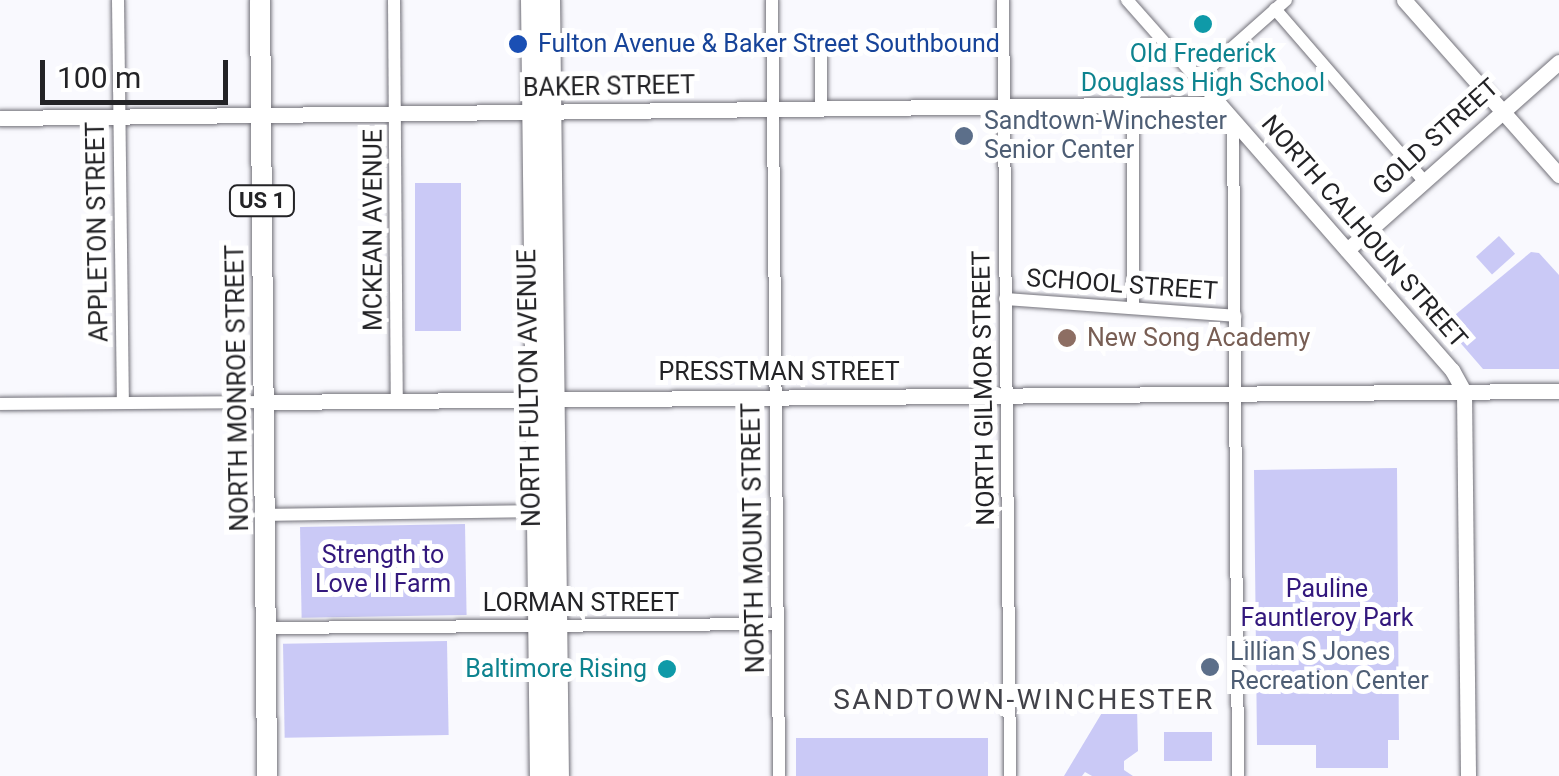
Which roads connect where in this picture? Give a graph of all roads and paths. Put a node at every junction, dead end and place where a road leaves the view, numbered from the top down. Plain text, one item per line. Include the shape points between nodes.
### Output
1 (118, 0) edge
2 (260, 0) edge
3 (394, 0) edge
4 (531, 0) edge
5 (550, 0) edge
6 (772, 0) edge
7 (1003, 0) edge
8 (1128, 0) edge
9 (1404, 0) edge
10 (1281, 5) edge
11 (821, 47) dead end
12 (1559, 62) edge
13 (1197, 79) junction
14 (1219, 104) junction
15 (1133, 106) junction
16 (1004, 107) junction
17 (773, 110) junction
18 (821, 110) junction
19 (1503, 111) junction
20 (542, 112) junction
21 (396, 114) junction
22 (261, 116) junction
23 (119, 117) junction
24 (0, 118) edge
25 (1233, 120) junction
26 (1559, 175) edge
27 (1424, 181) junction
28 (1347, 250) junction
29 (1005, 299) junction
30 (1133, 308) junction
31 (1235, 316) junction
32 (1559, 391) edge
33 (1464, 392) junction
34 (1234, 394) junction
35 (1006, 395) junction
36 (776, 397) junction
37 (546, 399) junction
38 (397, 400) junction
39 (263, 402) junction
40 (123, 403) junction
41 (0, 404) edge
42 (537, 511) junction
43 (264, 515) junction
44 (778, 624) junction
45 (548, 625) junction
46 (265, 628) junction
47 (266, 776) edge
48 (540, 776) edge
49 (559, 776) edge
50 (779, 776) edge
51 (1010, 776) edge
52 (1238, 776) edge
53 (1468, 776) edge

1 - 23 street, APPLETON STREET
2 - 22 main road, NORTH MONROE STREET / US 1
3 - 21 street, MCKEAN AVENUE
4 - 20 main road, NORTH FULTON AVENUE
5 - 20 main road, NORTH FULTON AVENUE
6 - 17 street, NORTH MOUNT STREET
7 - 16 street, NORTH GILMOR STREET
8 - 13 street, NORTH CALHOUN STREET
9 - 19 street
10 - 13 street
10 - 27 street
11 - 18 street
12 - 19 street, GOLD STREET
13 - 14 street, NORTH CALHOUN STREET
14 - 15 street, BAKER STREET
14 - 25 street, NORTH CALHOUN STREET
15 - 16 street, BAKER STREET
15 - 30 street
16 - 18 street, BAKER STREET
16 - 29 street, NORTH GILMOR STREET
17 - 18 street, BAKER STREET
17 - 20 street, BAKER STREET
17 - 36 street, NORTH MOUNT STREET
19 - 26 street
19 - 27 street, GOLD STREET
20 - 21 street, BAKER STREET
20 - 37 main road, NORTH FULTON AVENUE
21 - 22 street, BAKER STREET
21 - 38 street, MCKEAN AVENUE
22 - 23 street, BAKER STREET
22 - 39 main road, NORTH MONROE STREET / US 1
23 - 24 street, BAKER STREET
23 - 40 street, APPLETON STREET
25 - 28 street, NORTH CALHOUN STREET
25 - 31 street
27 - 28 street, GOLD STREET
28 - 33 street, NORTH CALHOUN STREET
29 - 30 street, SCHOOL STREET
29 - 35 street, NORTH GILMOR STREET
30 - 31 street, SCHOOL STREET
31 - 34 street
32 - 33 street, PRESSTMAN STREET
33 - 34 street, PRESSTMAN STREET
33 - 53 street
34 - 35 street, PRESSTMAN STREET
34 - 52 street
35 - 36 street, PRESSTMAN STREET
35 - 51 street, NORTH GILMOR STREET
36 - 37 street, PRESSTMAN STREET
36 - 44 street, NORTH MOUNT STREET
37 - 38 street, PRESSTMAN STREET
37 - 42 main road, NORTH FULTON AVENUE
37 - 45 main road, NORTH FULTON AVENUE
38 - 39 street, PRESSTMAN STREET
39 - 40 street, PRESSTMAN STREET
39 - 43 main road, NORTH MONROE STREET / US 1
40 - 41 street, PRESSTMAN STREET
42 - 43 street
42 - 45 main road, NORTH FULTON AVENUE
43 - 46 main road, NORTH MONROE STREET / US 1
44 - 45 street, LORMAN STREET
44 - 50 street, NORTH MOUNT STREET
45 - 46 street, LORMAN STREET
45 - 48 main road, NORTH FULTON AVENUE
45 - 49 main road, NORTH FULTON AVENUE
46 - 47 main road, NORTH MONROE STREET / US 1

